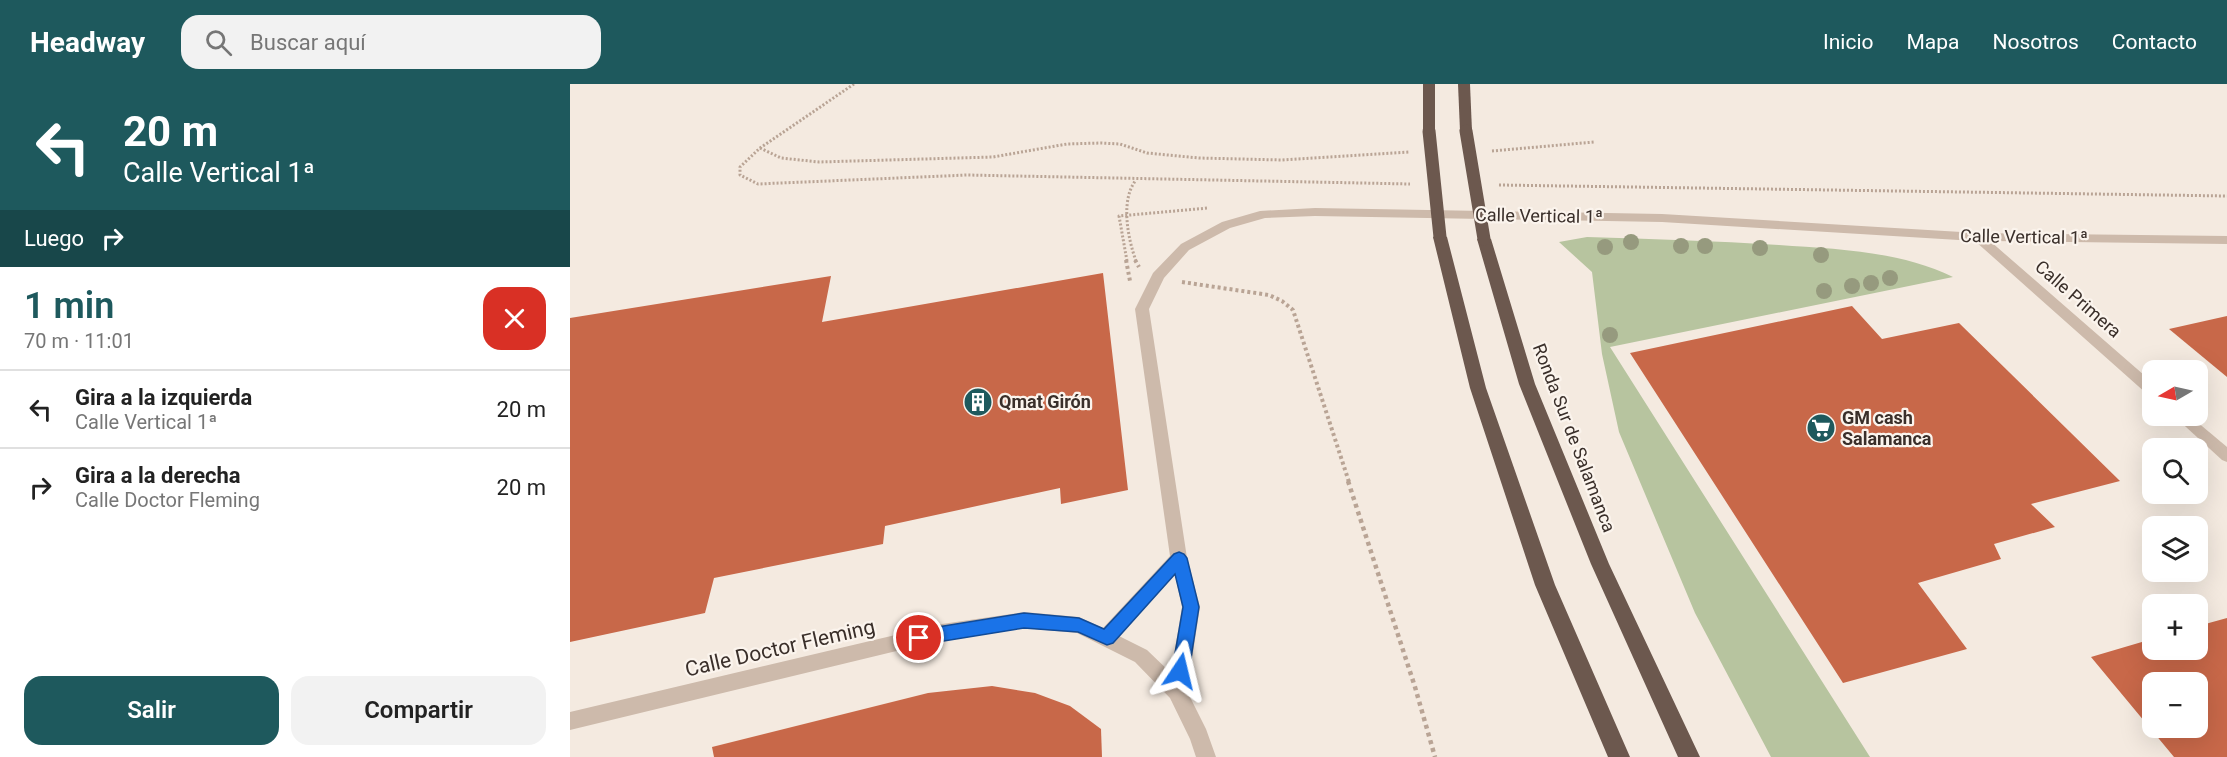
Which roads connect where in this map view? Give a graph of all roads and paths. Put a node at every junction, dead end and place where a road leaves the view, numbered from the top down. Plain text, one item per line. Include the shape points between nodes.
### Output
1 (854, 84) edge
2 (1429, 84) edge
3 (1464, 84) edge
4 (1594, 142) dead end
5 (760, 148) junction
6 (1482, 151) dead end
7 (1414, 152) dead end
8 (1136, 180) junction
9 (1410, 184) dead end
10 (1493, 185) dead end
11 (2227, 196) edge
12 (1217, 207) dead end
13 (1129, 216) junction
14 (1978, 237) junction
15 (2227, 240) edge
16 (1158, 276) junction
17 (1131, 292) dead end
18 (2142, 381) edge
19 (2192, 426) edge
20 (2227, 456) edge
21 (1179, 558) junction
22 (1107, 638) junction
23 (1177, 692) junction
24 (570, 721) edge
25 (1206, 757) edge
26 (1435, 757) edge
27 (1619, 757) edge
28 (1689, 757) edge

1 - 5 path
2 - 27 highway, bridge via 1429,131 1440,237 1478,387 1545,585
3 - 28 highway, Ronda Sur de Salamanca, bridge via 1466,130 1484,239 1527,384 1600,564
4 - 6 path
5 - 7 path via 772,156 794,161 842,162 993,157 1101,142 1147,153 1199,158 1282,160
5 - 8 path via 740,167 740,175 758,184 967,176
8 - 9 path
8 - 13 path via 1129,191
10 - 11 path
12 - 13 path
13 - 16 path via 1133,262
13 - 17 path via 1119,216
14 - 15 street, Calle Vertical 1ª
14 - 16 street, Calle Vertical 1ª via 1662,218 1264,214 1226,225 1185,248
14 - 18 street, Calle Primera
16 - 21 street, Calle Vertical 1ª via 1142,309
16 - 26 path via 1269,295 1293,310
19 - 20 street
21 - 22 street
21 - 23 street, Calle Vertical 1ª via 1191,607
22 - 23 street, Calle Doctor Fleming via 1141,656
22 - 24 street, Calle Doctor Fleming via 1079,625 1024,620 942,632
23 - 25 street, Calle Doctor Fleming

